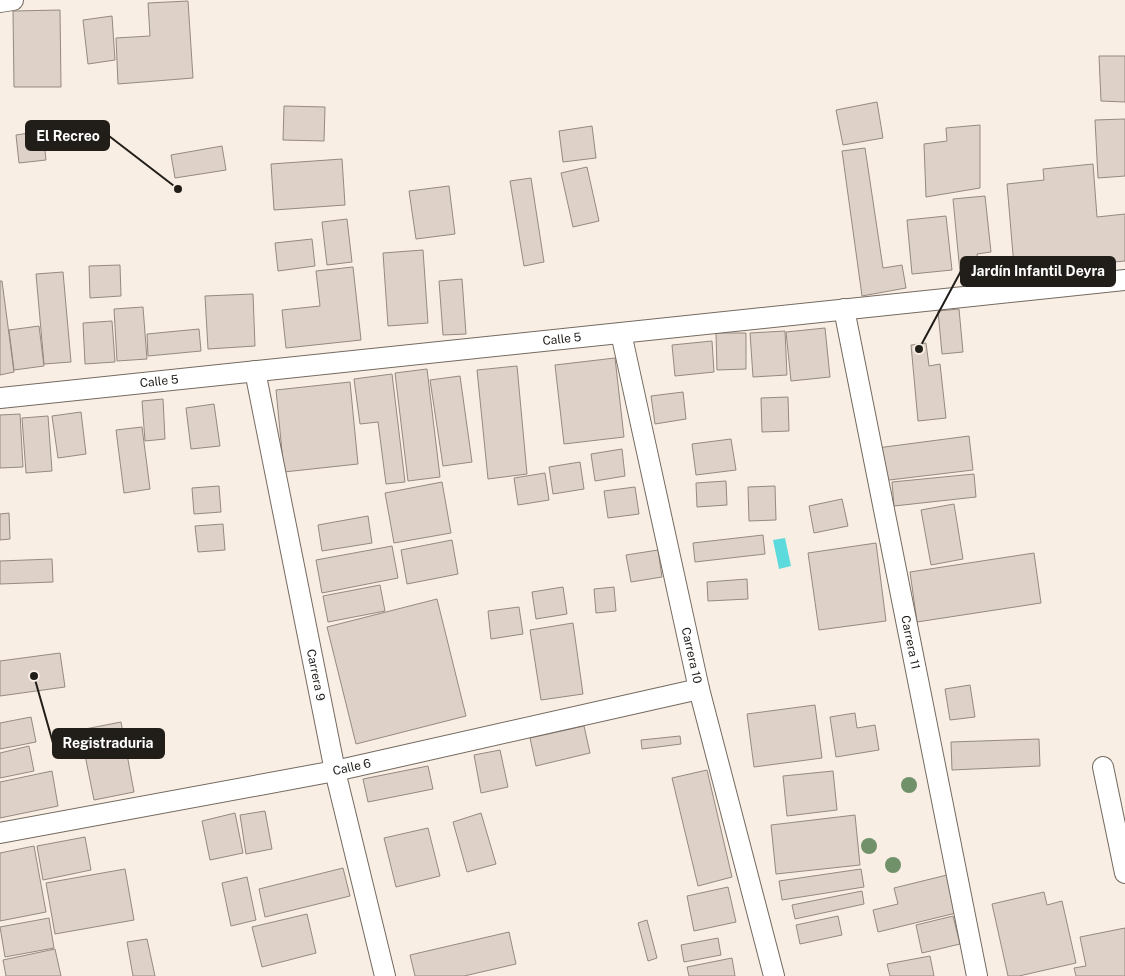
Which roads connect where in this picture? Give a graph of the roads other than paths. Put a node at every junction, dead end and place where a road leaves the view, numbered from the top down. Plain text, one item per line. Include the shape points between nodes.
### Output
1 (13, 0) edge
2 (0, 2) edge
3 (1125, 280) edge
4 (844, 309) junction
5 (621, 333) junction
6 (255, 371) junction
7 (0, 398) edge
8 (700, 689) junction
9 (1103, 767) dead end
10 (334, 771) junction
11 (0, 833) edge
12 (1125, 873) edge
13 (385, 976) edge
14 (774, 976) edge
15 (977, 976) edge

1 - 2 street
3 - 4 street, Calle 5
4 - 5 street, Calle 5
4 - 15 street, Carrera 11
5 - 6 street, Calle 5
5 - 8 street, Carrera 10
6 - 7 street, Calle 5
6 - 10 street, Carrera 9
8 - 10 street, Calle 6
8 - 14 street, Carrera 10
9 - 12 street
10 - 11 street, Calle 6
10 - 13 street, Carrera 9

